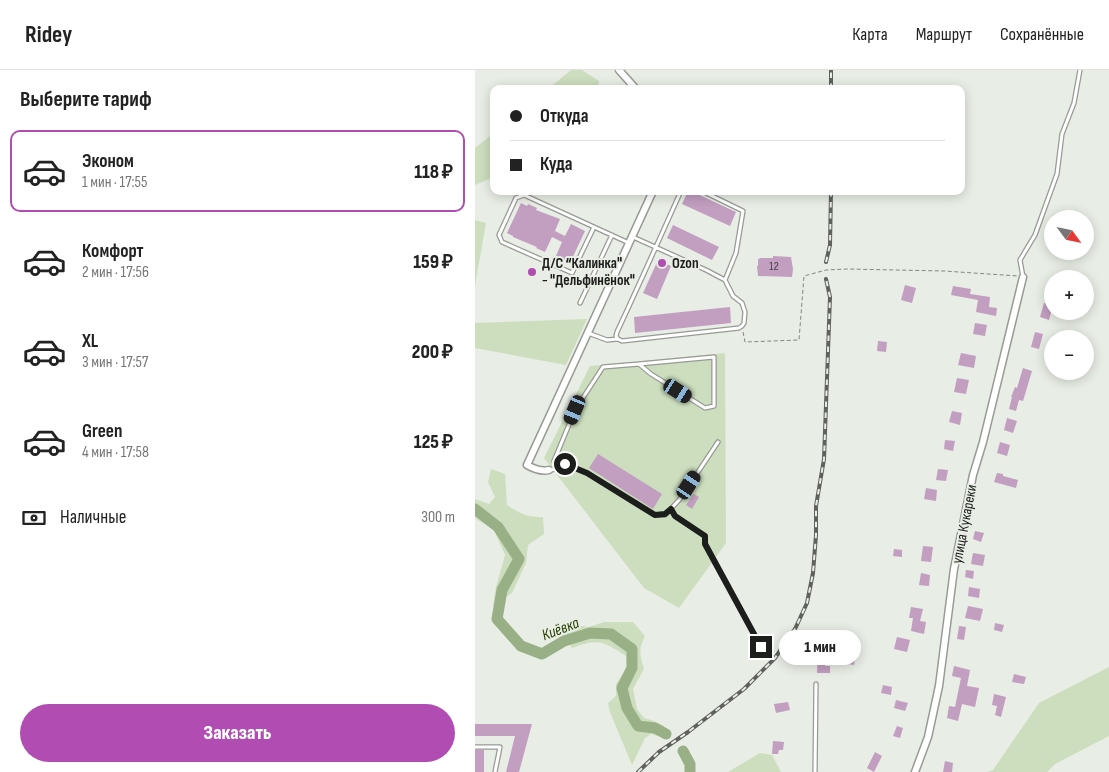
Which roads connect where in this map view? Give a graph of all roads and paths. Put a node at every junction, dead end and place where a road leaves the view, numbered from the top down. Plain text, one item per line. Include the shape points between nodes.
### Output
1 (619, 70) edge
2 (1080, 70) edge
3 (632, 85) edge
4 (651, 195) edge
5 (679, 195) edge
6 (710, 195) edge
7 (594, 227) junction
8 (612, 235) junction
9 (631, 240) junction
10 (656, 247) junction
11 (1023, 277) junction
12 (725, 280) junction
13 (580, 303) dead end
14 (742, 326) junction
15 (588, 333) junction
16 (618, 339) junction
17 (639, 364) junction
18 (718, 442) dead end
19 (557, 469) junction
20 (549, 470) joint
21 (671, 509) junction
22 (761, 647) dead end
23 (816, 684) dead end
24 (475, 747) edge
25 (495, 772) edge
26 (815, 772) edge
27 (915, 772) edge

1 - 3 street
2 - 11 lane via 1074,103 1062,134 1057,174 1035,235 1019,260
4 - 9 street
5 - 10 lane
6 - 12 lane via 743,211 735,253
7 - 7 lane via 524,195 516,198 499,235 502,242 572,273
7 - 8 lane
8 - 9 lane
8 - 13 lane
9 - 10 lane
9 - 15 street
10 - 12 lane
10 - 16 lane via 617,332
11 - 14 path via 943,271 826,270 804,276 799,340 745,342
11 - 27 street, улица Кукареки via 973,475 954,569 939,686 928,737
12 - 14 lane via 733,296 742,303 745,312
14 - 16 lane
15 - 16 lane via 607,340
15 - 20 street via 527,465
17 - 17 lane via 714,357 714,406 705,408
17 - 19 lane via 603,367 575,410 554,461
18 - 21 lane
19 - 20 lane
19 - 21 lane via 565,464 587,473 655,515 665,514
21 - 22 lane via 675,516 705,536 705,544
23 - 26 lane
24 - 25 lane via 500,747

